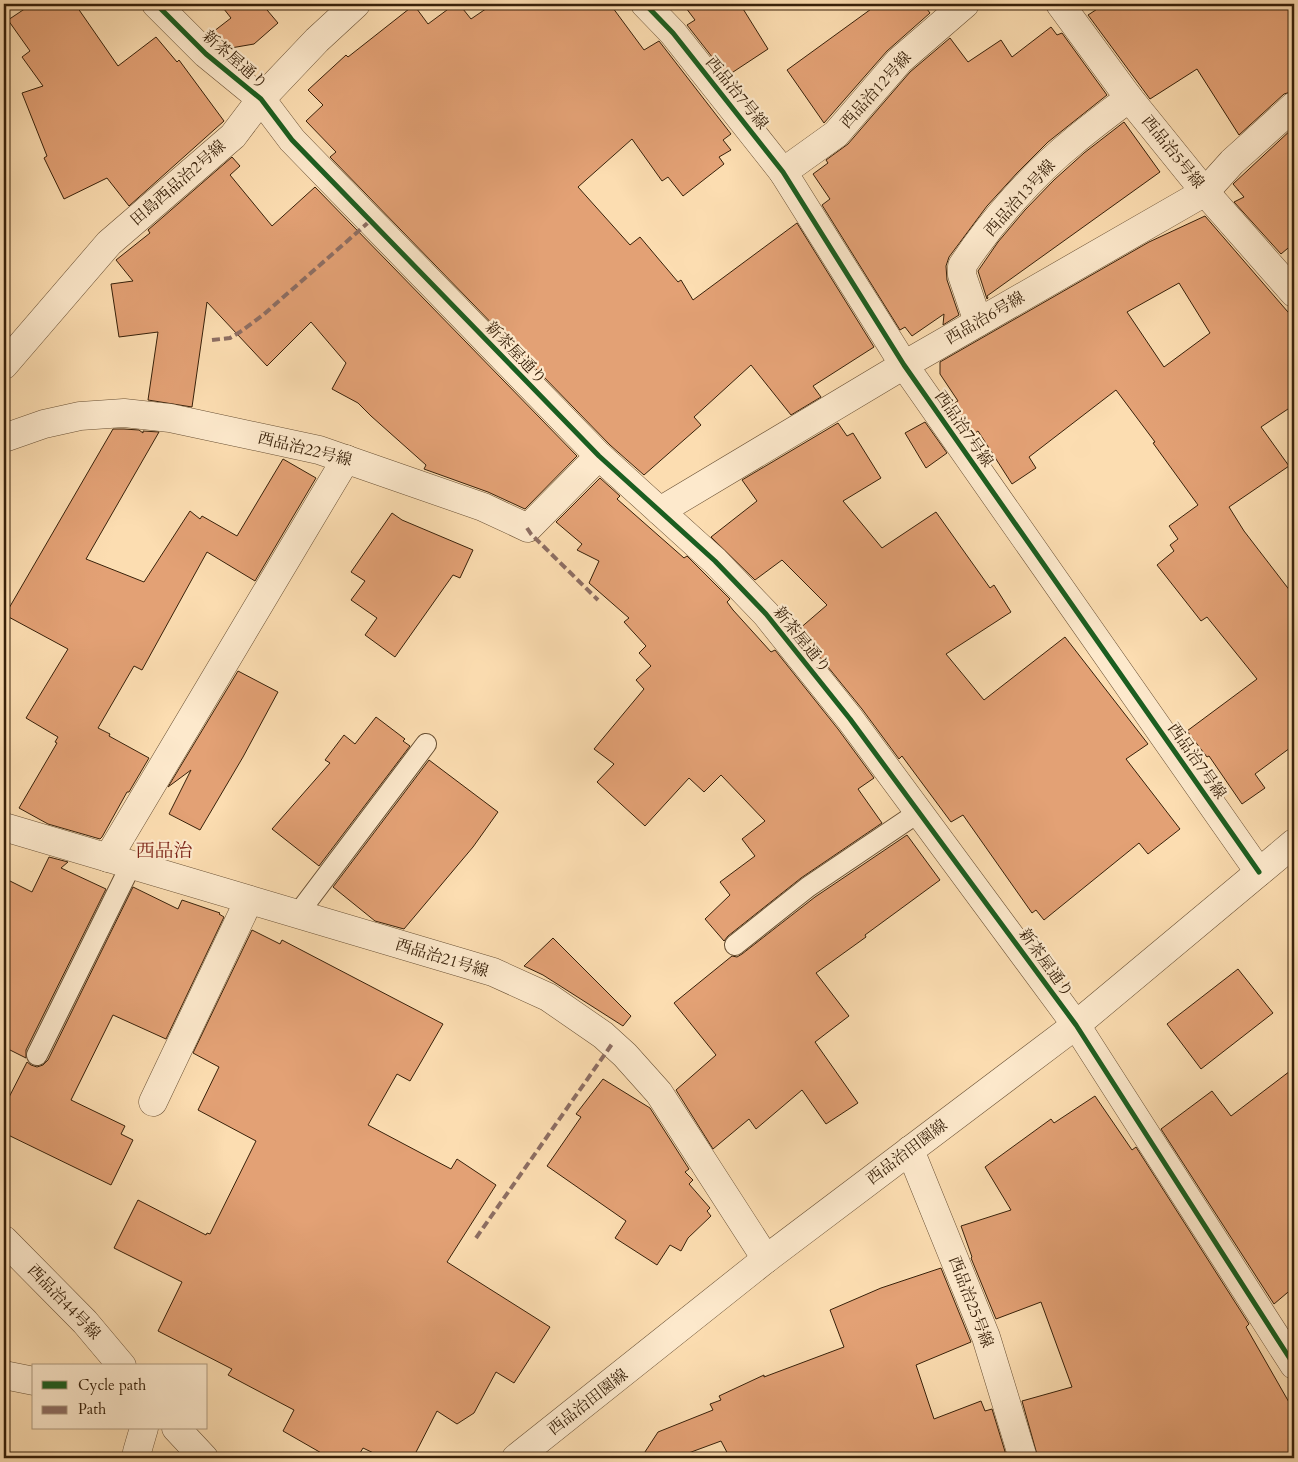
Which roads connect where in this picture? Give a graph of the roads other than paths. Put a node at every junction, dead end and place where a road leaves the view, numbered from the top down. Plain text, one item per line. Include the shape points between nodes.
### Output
1 (156, 4) edge
2 (356, 4) edge
3 (645, 4) edge
4 (965, 4) edge
5 (1072, 8) edge
6 (1129, 98) junction
7 (261, 99) junction
8 (1294, 106) edge
9 (783, 172) junction
10 (1205, 192) junction
11 (1289, 278) edge
12 (978, 322) junction
13 (4, 365) edge
14 (904, 365) junction
15 (4, 438) edge
16 (599, 456) junction
17 (346, 459) junction
18 (660, 511) junction
19 (426, 744) dead end
20 (919, 812) junction
21 (4, 827) edge
22 (1294, 843) edge
23 (120, 862) junction
24 (1259, 872) junction
25 (249, 900) junction
26 (297, 915) junction
27 (735, 946) dead end
28 (1076, 1025) junction
29 (37, 1055) dead end
30 (153, 1102) dead end
31 (910, 1150) junction
32 (4, 1240) edge
33 (766, 1259) junction
34 (120, 1364) edge
35 (1294, 1365) edge
36 (4, 1375) edge
37 (32, 1381) edge
38 (143, 1430) edge
39 (178, 1430) edge
40 (138, 1458) edge
41 (204, 1458) edge
42 (516, 1458) edge
43 (1023, 1458) edge

1 - 7 street, 新茶屋通り via 206,54
2 - 7 street, 田島西品治2号線
3 - 9 street, 西品治7号線 via 673,33
4 - 9 street, 西品治12号線 via 899,61 836,134
5 - 6 street, 西品治5号線
6 - 10 street, 西品治5号線
6 - 12 street, 西品治13号線 via 1034,178 964,262 962,275
7 - 13 street, 田島西品治2号線 via 233,136 109,243
7 - 16 street, 新茶屋通り via 292,140
8 - 10 street, 西品治6号線 via 1232,162
9 - 14 street, 西品治7号線
10 - 11 street, 西品治5号線
10 - 12 street, 西品治6号線
12 - 14 street, 西品治6号線
14 - 18 street, 西品治6号線
14 - 24 street, 西品治7号線
15 - 17 street, 西品治22号線 via 80,416 124,413 220,428
16 - 17 street, 西品治22号線 via 528,528 483,507
16 - 18 street, 新茶屋通り
17 - 23 street
18 - 20 street, 新茶屋通り via 766,614
19 - 26 lane
20 - 27 lane via 808,887
20 - 28 street, 新茶屋通り
21 - 23 street, 西品治21号線
22 - 24 street, 西品治田園線
23 - 25 street, 西品治21号線
23 - 29 lane
24 - 28 street, 西品治田園線
25 - 26 street, 西品治21号線
25 - 30 street
26 - 33 street, 西品治21号線 via 493,972 548,997 603,1035 625,1054 659,1093
28 - 31 street, 西品治田園線
28 - 35 street, 新茶屋通り
31 - 33 street, 西品治田園線
31 - 43 street, 西品治25号線 via 986,1337
32 - 34 street, 西品治44号線 via 85,1322
33 - 42 street, 西品治田園線
36 - 37 street
38 - 40 street
39 - 41 street

